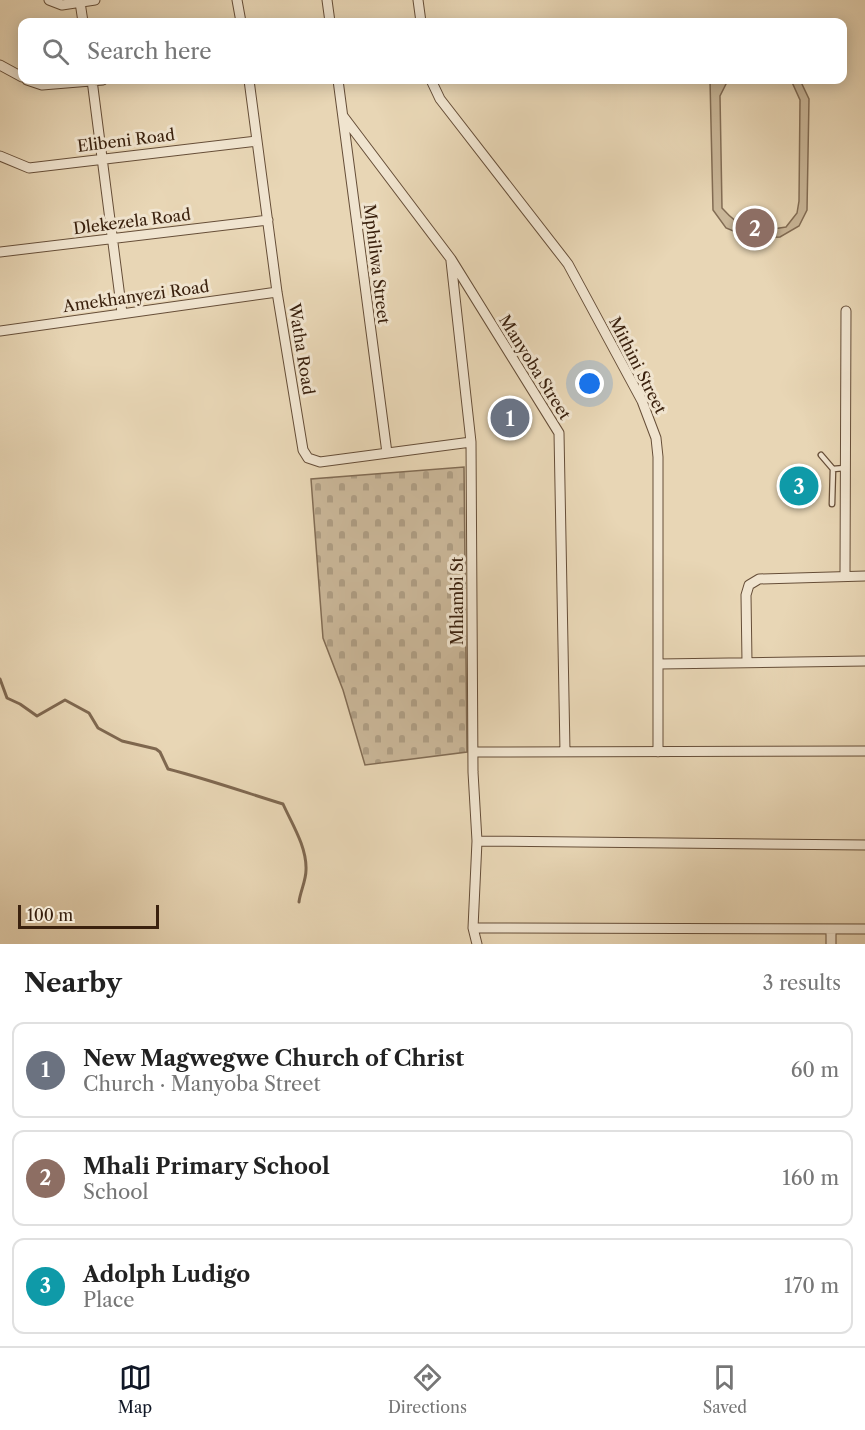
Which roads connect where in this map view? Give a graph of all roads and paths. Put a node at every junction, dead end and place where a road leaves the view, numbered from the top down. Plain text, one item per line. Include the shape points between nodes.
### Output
1 (49, 0) edge
2 (95, 0) edge
3 (237, 0) edge
4 (327, 0) edge
5 (418, 0) edge
6 (80, 2) junction
7 (82, 18) edge
8 (240, 18) edge
9 (329, 18) edge
10 (420, 18) edge
11 (0, 65) edge
12 (18, 75) edge
13 (37, 84) edge
14 (59, 84) edge
15 (92, 84) edge
16 (250, 84) edge
17 (339, 84) edge
18 (433, 84) edge
19 (344, 116) junction
20 (257, 141) junction
21 (0, 156) edge
22 (101, 158) junction
23 (268, 220) junction
24 (112, 237) junction
25 (0, 252) edge
26 (451, 259) junction
27 (277, 292) junction
28 (846, 311) dead end
29 (122, 313) junction
30 (0, 331) edge
31 (471, 442) junction
32 (387, 453) junction
33 (822, 455) dead end
34 (845, 468) junction
35 (832, 469) junction
36 (832, 504) dead end
37 (845, 576) junction
38 (865, 576) edge
39 (865, 661) edge
40 (747, 662) junction
41 (659, 664) junction
42 (565, 751) junction
43 (865, 751) edge
44 (473, 752) junction
45 (658, 752) junction
46 (477, 841) junction
47 (865, 845) edge
48 (473, 928) junction
49 (831, 929) junction
50 (865, 929) edge
51 (477, 944) edge
52 (831, 944) edge

1 - 6 street via 62,5
2 - 6 street
3 - 8 street
4 - 9 street
5 - 10 street
6 - 7 street
11 - 12 street
13 - 14 street
15 - 22 street
16 - 20 street, Watha Road
17 - 19 street, Mphiliwa Street
18 - 41 street, Mithini Street via 440,99 568,264 649,417 658,457
19 - 26 street, Manyoba Street
19 - 32 street, Mphiliwa Street
20 - 22 street, Elibeni Road
20 - 23 street, Watha Road
21 - 22 street, Elibeni Road via 29,168
22 - 24 street
23 - 24 street, Dlekezela Road
23 - 27 street, Watha Road
24 - 25 street, Dlekezela Road
24 - 29 street
26 - 31 street, Mhlambi St
26 - 42 street, Manyoba Street via 559,433
27 - 29 street, Amekhanyezi Road
27 - 32 street, Watha Road via 303,450 308,458 320,462
28 - 34 street
29 - 30 street, Amekhanyezi Road
31 - 32 street, Watha Road
31 - 44 street, Mhlambi St
33 - 35 lane
34 - 35 lane
34 - 37 street
35 - 36 lane
37 - 38 street
37 - 40 street via 759,579 749,585
39 - 40 street
40 - 41 street
41 - 45 street, Mithini Street
42 - 44 street
42 - 45 street
43 - 45 street
44 - 46 street, Mhlambi St
46 - 47 street
46 - 48 street, Mhlambi St
48 - 49 street
48 - 51 street, Mhlambi St
49 - 50 street
49 - 52 street

